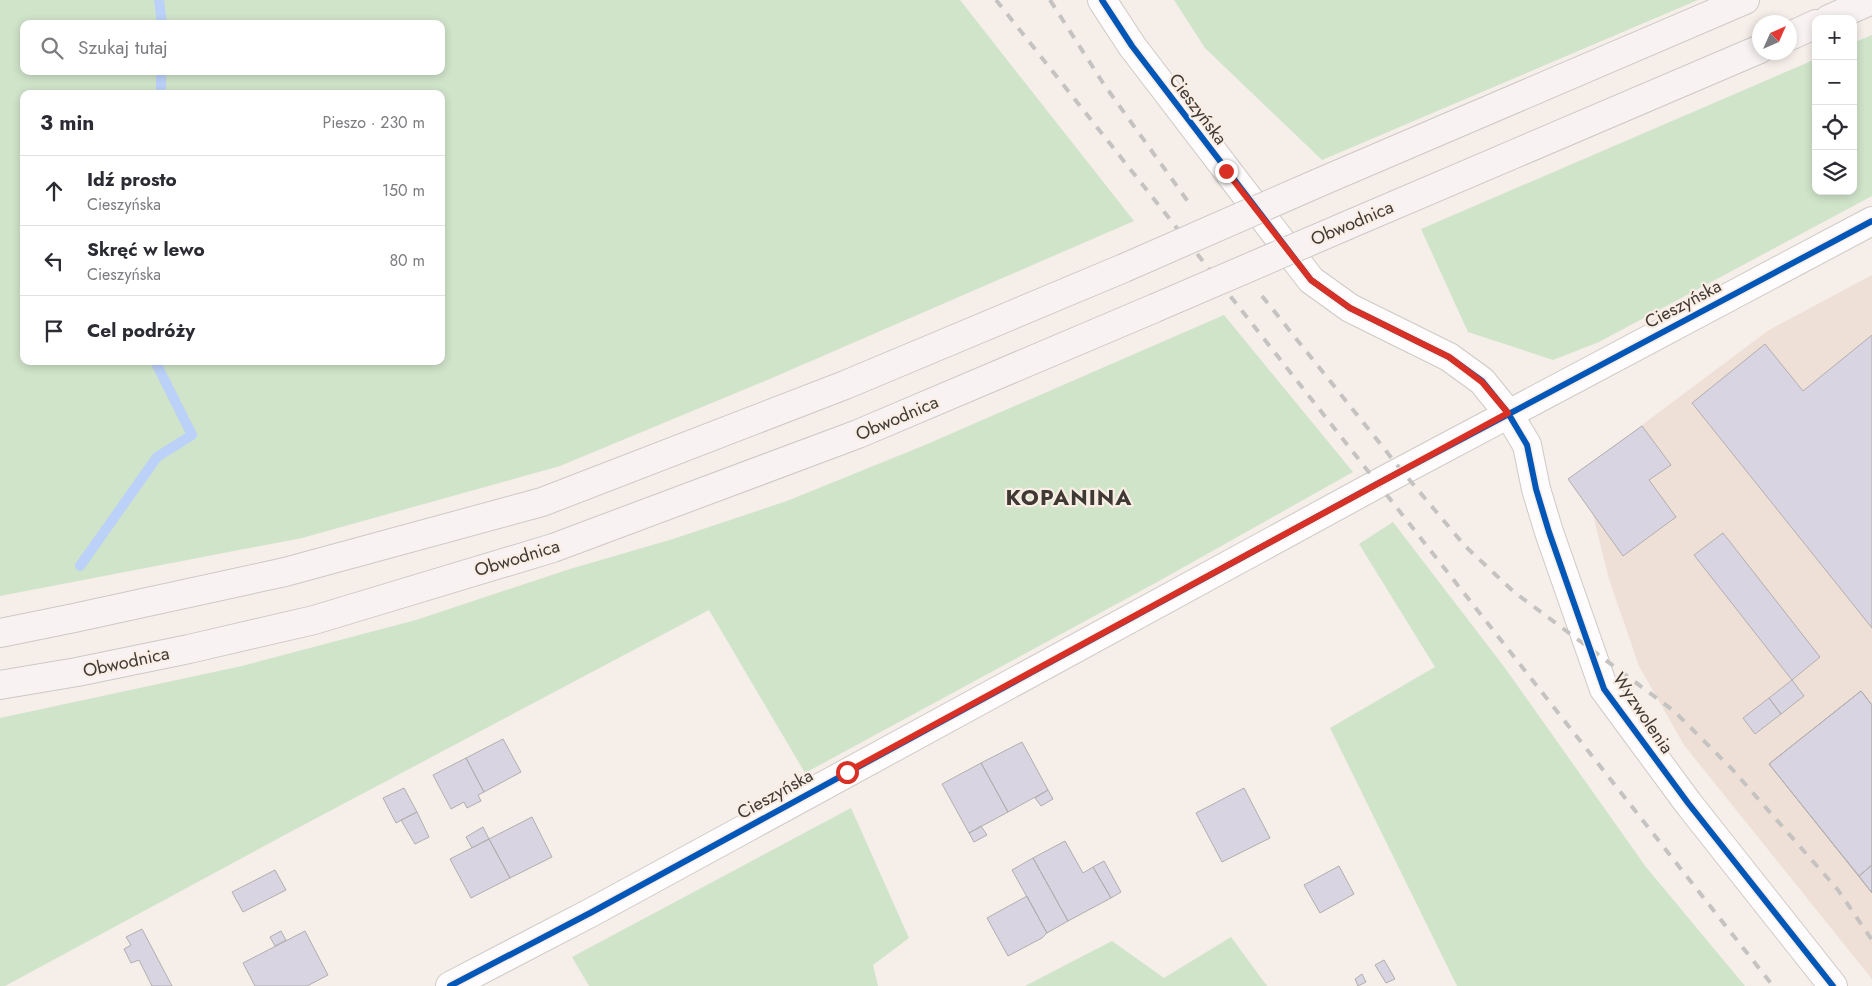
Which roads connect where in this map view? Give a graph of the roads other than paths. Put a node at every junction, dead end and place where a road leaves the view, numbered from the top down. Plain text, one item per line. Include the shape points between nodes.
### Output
1 (1102, 0) edge
2 (1745, 0) edge
3 (1872, 0) edge
4 (1838, 15) edge
5 (1812, 26) edge
6 (1797, 33) edge
7 (1752, 51) edge
8 (1872, 221) edge
9 (1508, 413) junction
10 (0, 633) edge
11 (0, 685) edge
12 (450, 986) edge
13 (1833, 986) edge

1 - 9 street, Cieszyńska via 1132,46 1311,280 1350,308 1449,357 1482,382
2 - 10 main road, bridge via 845,385 542,502 285,572
3 - 4 main road
5 - 6 main road
7 - 11 main road, Obwodnica, bridge via 858,434 553,548 314,620 189,649
8 - 9 street, Cieszyńska
9 - 12 street, Cieszyńska via 592,912
9 - 13 street, Wyzwolenia via 1527,445 1549,532 1604,689 1688,803

